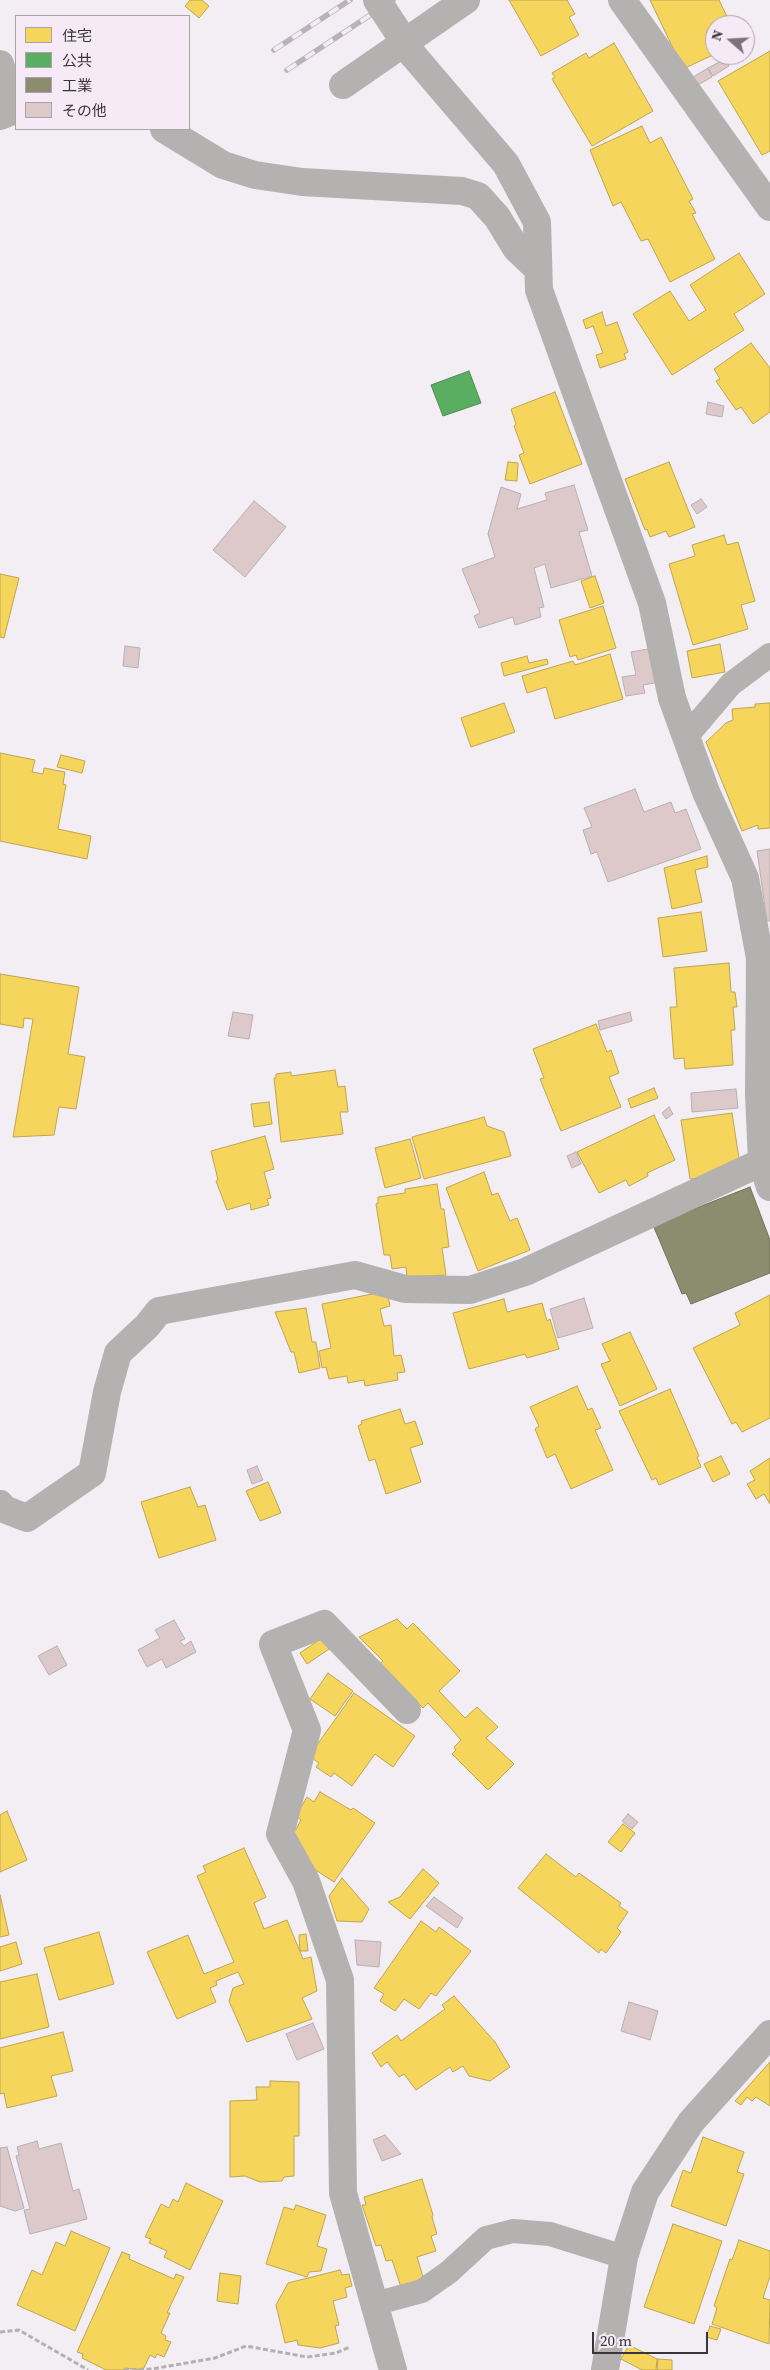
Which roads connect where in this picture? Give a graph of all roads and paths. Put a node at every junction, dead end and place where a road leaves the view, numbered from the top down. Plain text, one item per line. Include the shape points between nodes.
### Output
1 (377, 0) edge
2 (466, 0) edge
3 (622, 0) edge
4 (0, 64) edge
5 (343, 85) dead end
6 (10, 112) edge
7 (166, 130) edge
8 (770, 207) edge
9 (538, 269) junction
10 (770, 655) edge
11 (686, 736) junction
12 (766, 1174) edge
13 (0, 1504) edge
14 (407, 1710) dead end
15 (770, 2034) edge
16 (624, 2256) junction
17 (374, 2304) junction
18 (0, 2332) edge
19 (381, 2333) junction
20 (88, 2370) edge
21 (124, 2370) edge
22 (393, 2370) edge
23 (605, 2370) edge

1 - 9 street, bridge via 413,55 506,164 538,222
2 - 5 street
3 - 8 street
4 - 6 street
7 - 9 street via 223,165 255,175 302,182 462,191 478,196 497,217 516,248
9 - 11 street via 539,290 652,603 672,698
10 - 11 lane via 731,684
11 - 12 street via 706,792 745,878 760,958 759,1094
12 - 13 street via 525,1272 470,1290 405,1289 355,1275 159,1310 118,1353 92,1473 27,1518 4,1509
14 - 17 street via 324,1624 273,1644 307,1730 280,1834 306,1881 340,1980 343,2193
15 - 16 street via 691,2122 645,2192
16 - 17 lane via 550,2234 513,2231 486,2238 449,2272 422,2291
16 - 23 street
17 - 19 street
18 - 20 path via 19,2330
19 - 21 path via 336,2353 308,2357 246,2346 215,2358 152,2369
19 - 22 street

